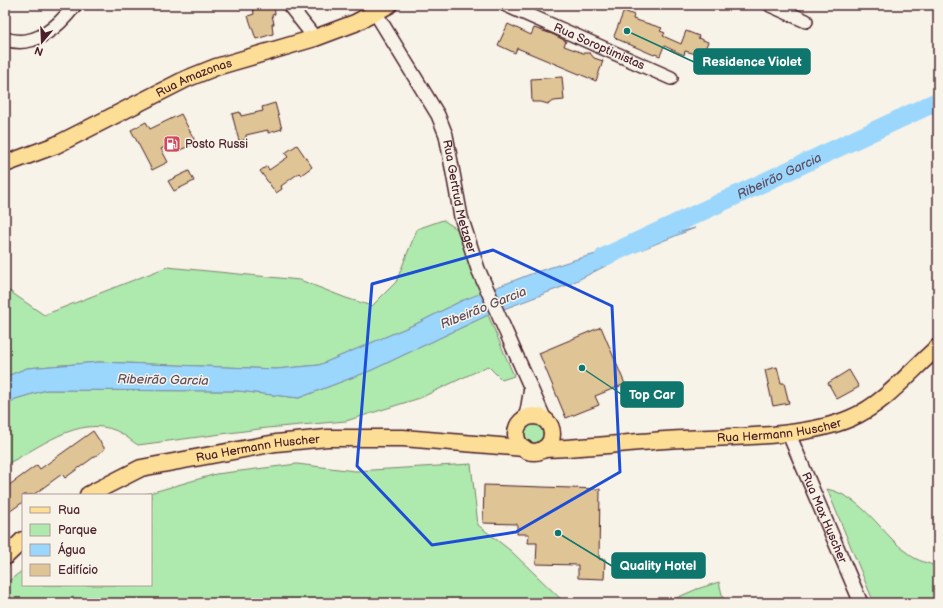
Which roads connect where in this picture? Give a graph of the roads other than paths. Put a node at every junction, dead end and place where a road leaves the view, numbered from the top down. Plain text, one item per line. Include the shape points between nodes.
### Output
1 (75, 5) edge
2 (289, 5) edge
3 (506, 5) edge
4 (770, 5) edge
5 (382, 9) edge
6 (806, 21) dead end
7 (315, 38) junction
8 (5, 39) edge
9 (671, 78) dead end
10 (5, 164) edge
11 (938, 347) edge
12 (531, 388) junction
13 (520, 423) junction
14 (548, 423) junction
15 (788, 432) junction
16 (435, 440) junction
17 (594, 447) junction
18 (524, 448) junction
19 (544, 449) junction
20 (90, 494) edge
21 (22, 541) edge
22 (5, 556) edge
23 (861, 603) edge

1 - 8 street via 50,32 35,40 22,42
2 - 7 street
3 - 9 street, Rua Soroptimistas
4 - 6 street
5 - 7 main road, Rua Amazonas via 355,23
5 - 12 street, Rua Gertrud Metzger via 446,135 462,217 478,269
7 - 10 main road, Rua Amazonas via 216,67 186,79 136,102 62,142
11 - 15 main road, Rua Hermann Huscher via 882,399 866,410 851,418
12 - 13 street via 527,411
12 - 14 street, Rua Gertrud Metzger
13 - 14 main road via 531,416 538,416
13 - 16 main road, Rua Hermann Huscher via 505,434
13 - 18 main road via 517,439
14 - 17 main road, Rua Hermann Huscher via 560,435
14 - 19 main road via 552,436
15 - 17 main road, Rua Hermann Huscher
15 - 23 street, Rua Max Huscher
16 - 18 main road, Rua Hermann Huscher
16 - 20 main road, Rua Hermann Huscher via 370,437 276,443 141,468
17 - 19 main road, Rua Hermann Huscher
18 - 19 main road via 537,451
21 - 22 main road

